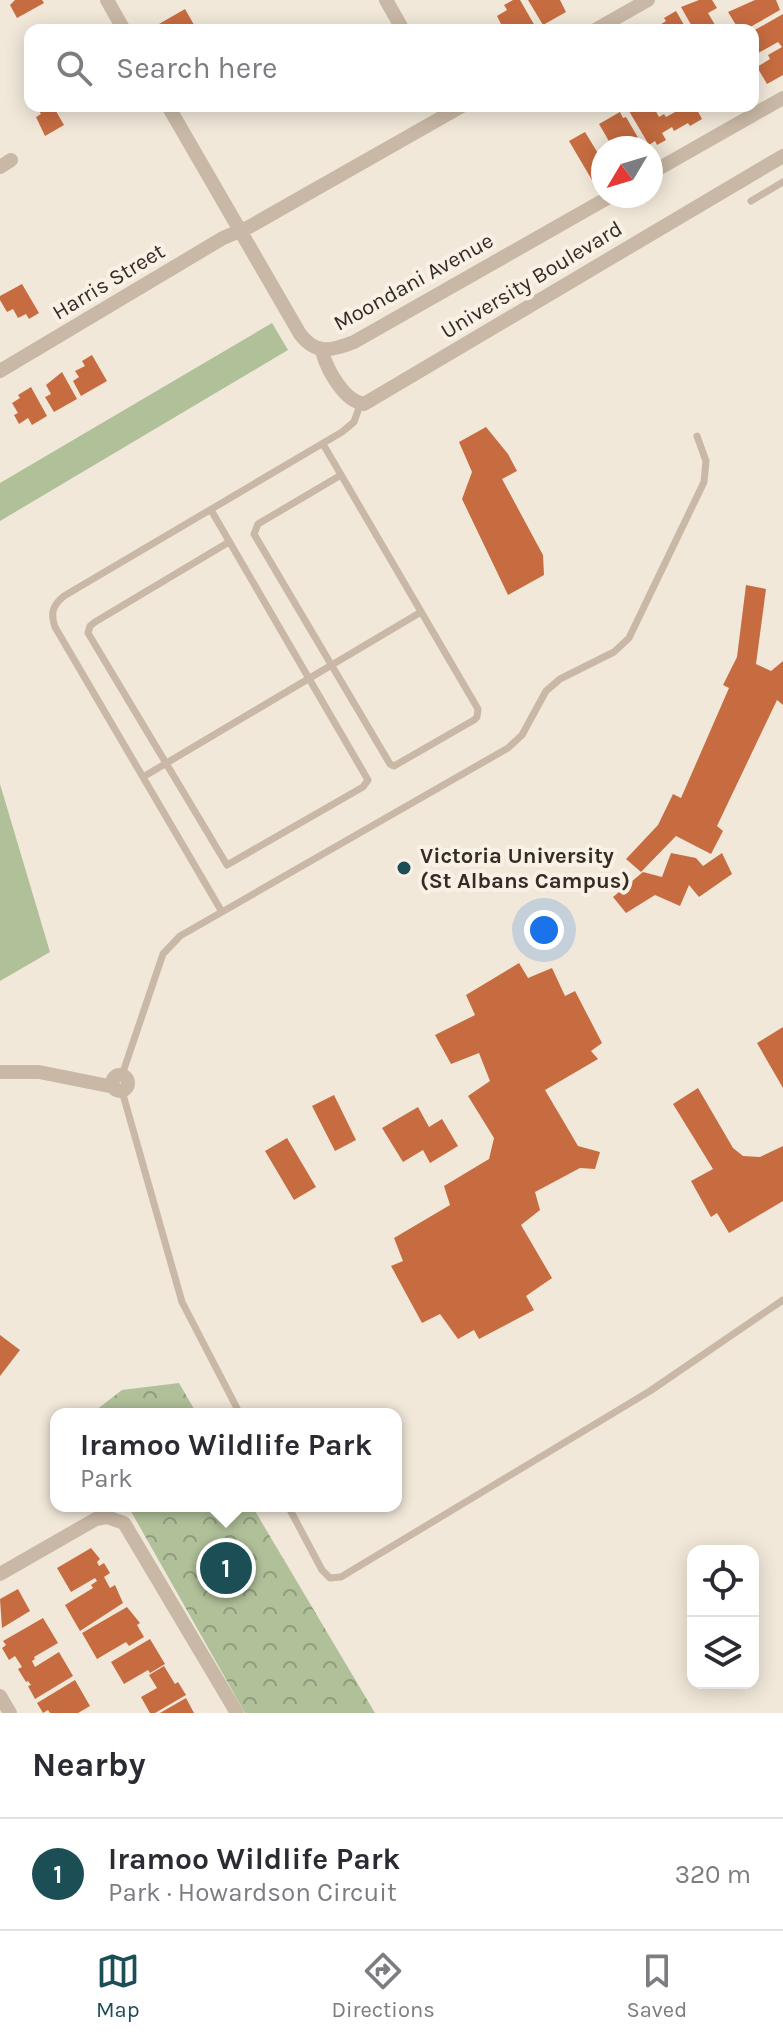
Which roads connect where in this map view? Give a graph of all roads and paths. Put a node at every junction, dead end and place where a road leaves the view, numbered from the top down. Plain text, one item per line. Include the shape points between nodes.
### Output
1 (107, 0) edge
2 (386, 0) edge
3 (648, 0) edge
4 (121, 24) edge
5 (400, 24) edge
6 (606, 24) edge
7 (783, 98) edge
8 (171, 112) edge
9 (446, 112) edge
10 (758, 112) edge
11 (759, 112) edge
12 (783, 156) edge
13 (663, 166) edge
14 (783, 182) edge
15 (751, 201) dead end
16 (591, 207) edge
17 (239, 231) junction
18 (322, 351) junction
19 (0, 371) edge
20 (360, 405) junction
21 (697, 436) dead end
22 (323, 444) junction
23 (341, 475) junction
24 (211, 510) junction
25 (229, 542) junction
26 (421, 612) junction
27 (331, 665) junction
28 (310, 678) junction
29 (164, 765) junction
30 (143, 777) junction
31 (222, 912) junction
32 (0, 1072) edge
33 (118, 1083) junction
34 (783, 1300) edge
35 (237, 1408) edge
36 (291, 1512) edge
37 (0, 1574) edge
38 (0, 1696) edge
39 (10, 1713) edge
40 (237, 1713) edge

1 - 4 street
2 - 5 street
3 - 6 street
7 - 11 street
8 - 17 street, Moondani Avenue
9 - 17 street, Harris Street
10 - 13 street
12 - 20 street, University Boulevard
14 - 15 lane
16 - 18 street, Moondani Avenue via 354,342
17 - 18 street, Moondani Avenue via 300,334
17 - 19 street, Harris Street
18 - 20 street via 335,379
20 - 22 lane via 350,426
21 - 31 lane via 706,461 704,482 629,638 546,691 522,735 508,748
22 - 23 lane
22 - 24 lane
23 - 26 lane
23 - 27 lane via 254,530
24 - 25 lane
24 - 30 lane via 64,596 53,609 55,627
25 - 28 lane
25 - 29 lane via 88,630
26 - 27 lane
26 - 27 lane via 478,709 474,720 394,766
27 - 28 lane
28 - 29 lane
28 - 29 lane via 368,776 363,787 227,865
29 - 30 lane
30 - 31 lane
31 - 33 lane via 180,936 163,954
32 - 33 street
33 - 35 lane via 182,1302
34 - 36 lane via 650,1391 341,1577 330,1578 322,1570
37 - 40 street via 96,1519 124,1523
38 - 39 street

